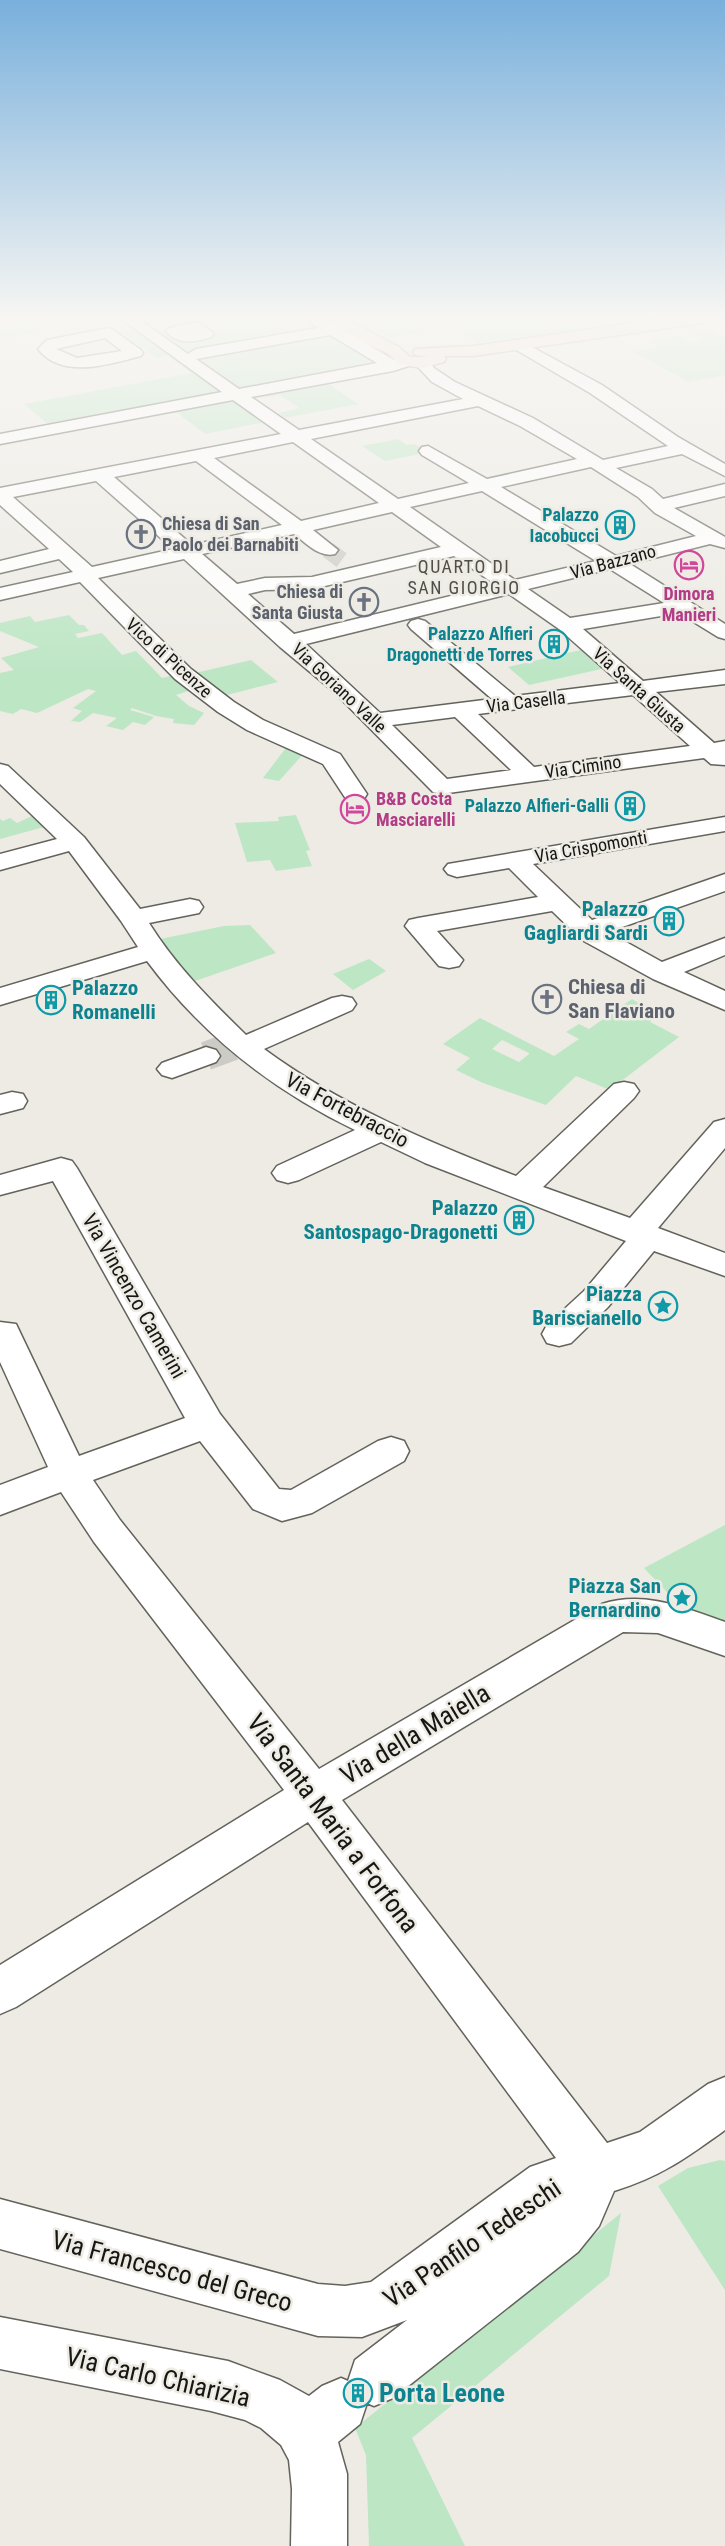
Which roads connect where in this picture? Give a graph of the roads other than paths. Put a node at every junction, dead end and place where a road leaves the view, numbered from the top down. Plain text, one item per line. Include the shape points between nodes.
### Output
1 (293, 437) edge
2 (298, 437) edge
3 (546, 437) edge
4 (667, 437) edge
5 (684, 448) junction
6 (428, 451) dead end
7 (199, 455) junction
8 (589, 464) junction
9 (725, 471) edge
10 (99, 474) junction
11 (484, 486) junction
12 (725, 490) edge
13 (0, 494) edge
14 (395, 505) junction
15 (659, 506) junction
16 (297, 526) junction
17 (719, 542) edge
18 (457, 549) junction
19 (189, 551) junction
20 (62, 552) junction
21 (343, 561) junction
22 (612, 562) junction
23 (0, 567) edge
24 (86, 575) junction
25 (514, 588) junction
26 (234, 591) junction
27 (0, 594) edge
28 (685, 606) junction
29 (410, 618) junction
30 (566, 625) junction
31 (725, 633) edge
32 (288, 642) junction
33 (725, 677) edge
34 (637, 689) junction
35 (511, 704) junction
36 (461, 710) junction
37 (376, 720) junction
38 (719, 754) edge
39 (4, 774) edge
40 (530, 775) junction
41 (441, 787) joint
42 (355, 794) dead end
43 (725, 824) edge
44 (75, 842) junction
45 (515, 860) junction
46 (0, 862) edge
47 (457, 869) dead end
48 (725, 882) edge
49 (556, 902) junction
50 (190, 907) dead end
51 (133, 918) junction
52 (584, 929) junction
53 (725, 946) edge
54 (153, 951) junction
55 (449, 960) dead end
56 (663, 972) junction
57 (0, 997) edge
58 (725, 1002) edge
59 (342, 1004) dead end
60 (239, 1046) junction
61 (206, 1056) tunnel mouth
62 (172, 1069) dead end
63 (624, 1091) dead end
64 (725, 1129) edge
65 (380, 1130) junction
66 (288, 1173) dead end
67 (0, 1185) edge
68 (521, 1190) junction
69 (641, 1235) junction
70 (725, 1264) edge
71 (1, 1331) edge
72 (560, 1334) dead end
73 (207, 1424) junction
74 (391, 1451) dead end
75 (69, 1474) junction
76 (0, 1500) edge
77 (720, 1645) edge
78 (313, 1795) junction
79 (0, 1991) edge
80 (725, 2101) edge
81 (597, 2170) junction
82 (0, 2224) edge
83 (344, 2313) joint
84 (0, 2343) edge
85 (340, 2406) junction
86 (319, 2546) edge

1 - 7 street
2 - 14 street, Via Santa Giusta
3 - 8 street
4 - 5 street
5 - 8 street
5 - 9 street
6 - 11 street
7 - 10 street
7 - 16 street
8 - 11 street
8 - 15 street via 649,495
10 - 13 street
10 - 19 street, Via Goriano Valle
11 - 14 street
11 - 22 street
12 - 15 street
13 - 20 street, Vico di Picenze
14 - 16 street
14 - 18 street, Via Santa Giusta
15 - 17 street
16 - 19 street
16 - 21 street
17 - 22 street, Via Bazzano
18 - 21 street
18 - 25 street, Via Santa Giusta
19 - 24 street
19 - 26 street, Via Goriano Valle
20 - 23 street
20 - 24 street, Vico di Picenze
21 - 26 street via 307,584 265,584
22 - 25 street, Via Bazzano
22 - 28 street
24 - 27 street
24 - 42 street, Vico di Picenze via 183,674 255,725 334,760
25 - 29 street, Via Bazzano
25 - 30 street, Via Santa Giusta
26 - 32 street, Via Goriano Valle
28 - 30 street
28 - 31 street
29 - 32 street, Via Bazzano
29 - 35 street
30 - 34 street, Via Santa Giusta
32 - 37 street, Via Goriano Valle
33 - 34 street, Via Casella
34 - 35 street, Via Casella
34 - 38 street, Via Santa Giusta
35 - 36 street, Via Casella
36 - 37 street, Via Casella
36 - 40 street
37 - 41 street, Via Goriano Valle
38 - 40 street, Via Cimino
39 - 44 street, Via Fortebraccio
40 - 41 street, Via Cimino
43 - 45 street, Via Crispomonti
44 - 46 street
44 - 51 street, Via Fortebraccio
45 - 47 street, Via Crispomonti
45 - 49 street
48 - 52 street
49 - 52 street
49 - 55 street via 418,926
50 - 51 street
51 - 54 street, Via Fortebraccio
52 - 56 street
53 - 56 street
54 - 57 street
54 - 60 street, Via Fortebraccio
56 - 58 street
59 - 60 street
60 - 65 street, Via Fortebraccio via 297,1087
61 - 62 street
63 - 68 street
64 - 69 street via 697,1159
65 - 66 street
65 - 68 street, Via Fortebraccio
67 - 73 street, Via Vincenzo Camerini via 61,1168
68 - 69 street, Via Fortebraccio
69 - 70 street, Via Fortebraccio
69 - 72 street via 608,1286
71 - 75 street, Via Santa Maria a Forfona
73 - 74 street, Via Vincenzo Camerini via 263,1496 282,1506 299,1503
73 - 75 street
75 - 76 street
75 - 78 street, Via Santa Maria a Forfona via 107,1531
77 - 78 street, Via della Maiella via 654,1615 627,1614 605,1622
78 - 79 street, Via della Maiella
78 - 81 street, Via Santa Maria a Forfona
80 - 81 street, Via Panfilo Tedeschi via 647,2154
81 - 83 street, Via Panfilo Tedeschi via 548,2185 388,2302 374,2309
81 - 85 street via 581,2208 560,2234
82 - 83 street, Via Francesco del Greco via 318,2310
84 - 85 street, Via Carlo Chiarizia via 196,2381 254,2396 285,2413
85 - 86 street via 315,2457

